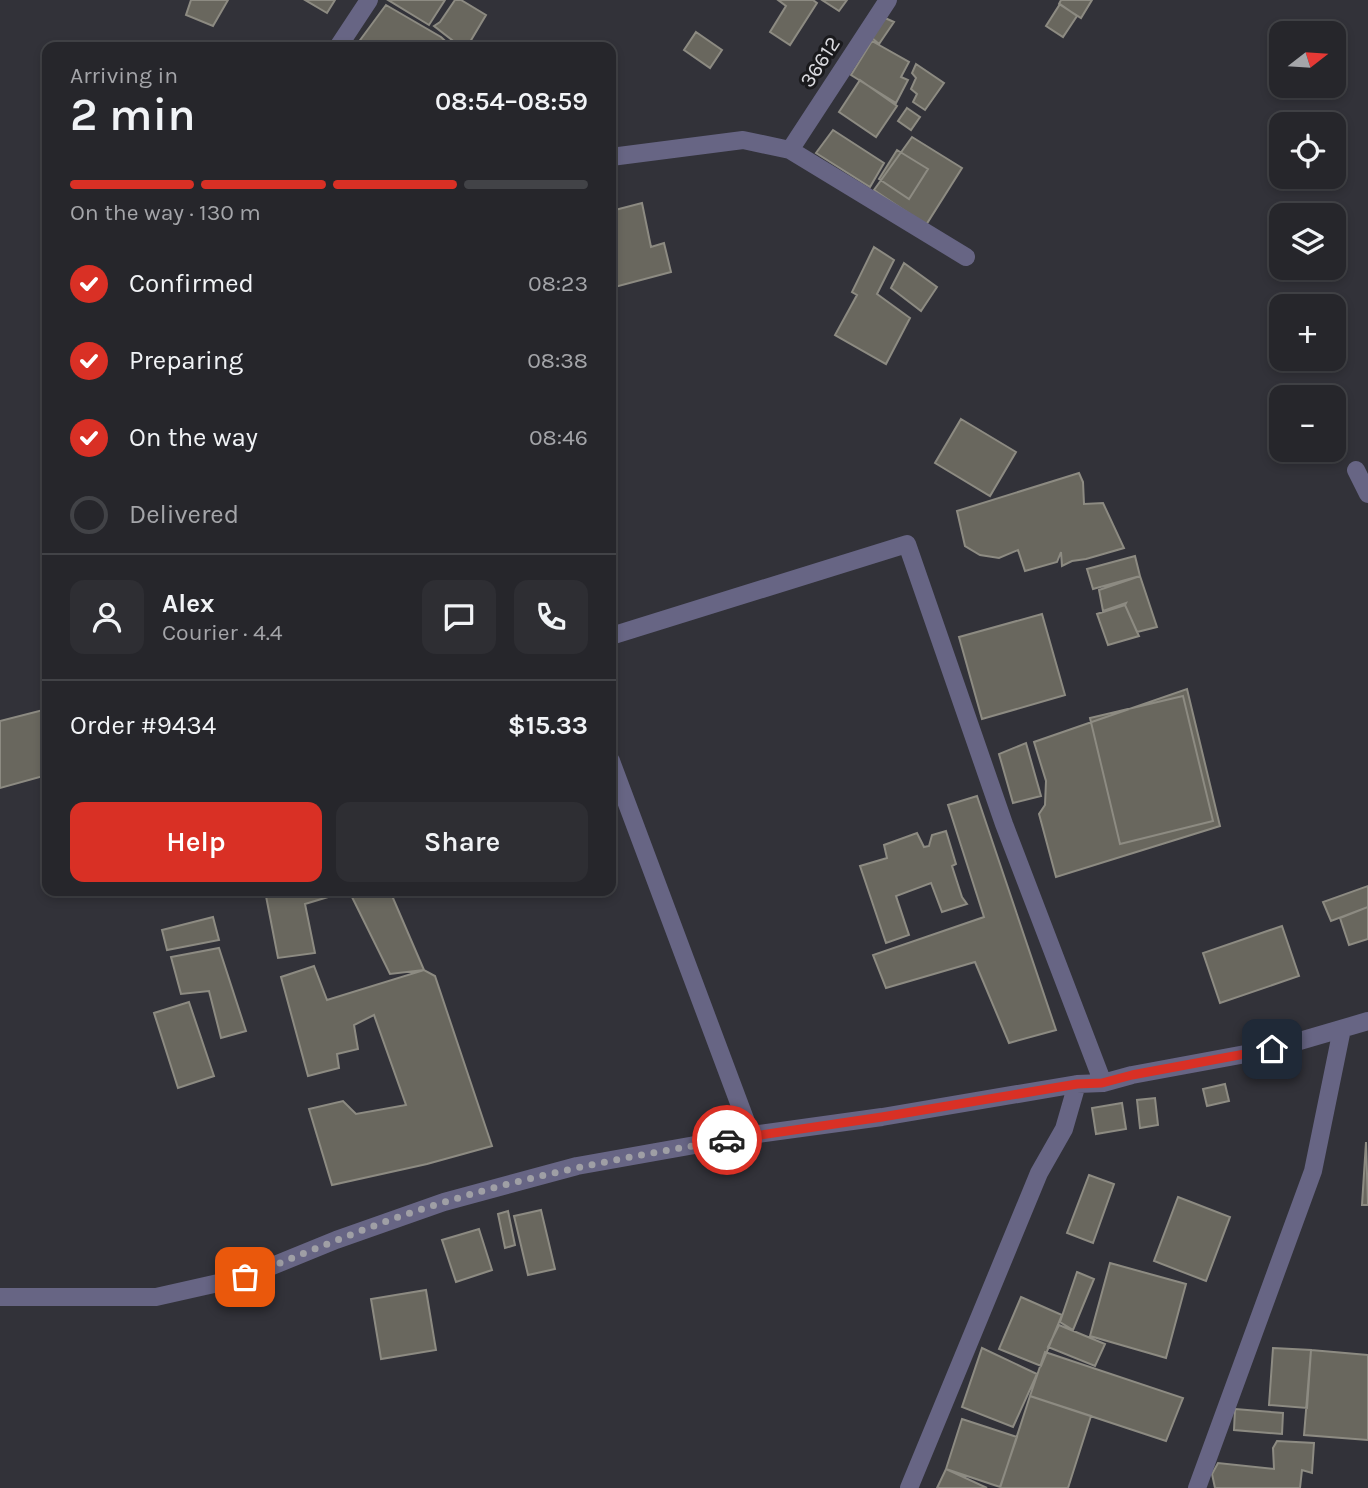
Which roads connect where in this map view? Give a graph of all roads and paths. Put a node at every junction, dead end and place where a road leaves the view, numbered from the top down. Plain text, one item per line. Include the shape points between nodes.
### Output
1 (369, 0) edge
2 (888, 0) edge
3 (341, 42) edge
4 (790, 150) junction
5 (616, 156) edge
6 (966, 257) dead end
7 (1356, 470) dead end
8 (1368, 494) edge
9 (616, 634) edge
10 (616, 774) edge
11 (1368, 1021) edge
12 (1342, 1029) junction
13 (1102, 1083) junction
14 (1077, 1084) junction
15 (751, 1135) junction
16 (0, 1297) edge
17 (909, 1488) edge
18 (1197, 1488) edge

1 - 3 street
2 - 4 street, 36612
4 - 5 street via 743,140
4 - 6 street
7 - 8 street
9 - 13 street via 907,544 1004,824
10 - 15 street
11 - 12 street
12 - 13 street via 1272,1049
12 - 18 street via 1313,1171
13 - 14 street
14 - 15 street
14 - 17 street via 1064,1129 1039,1173
15 - 16 street via 577,1166 444,1202 245,1277 156,1297

